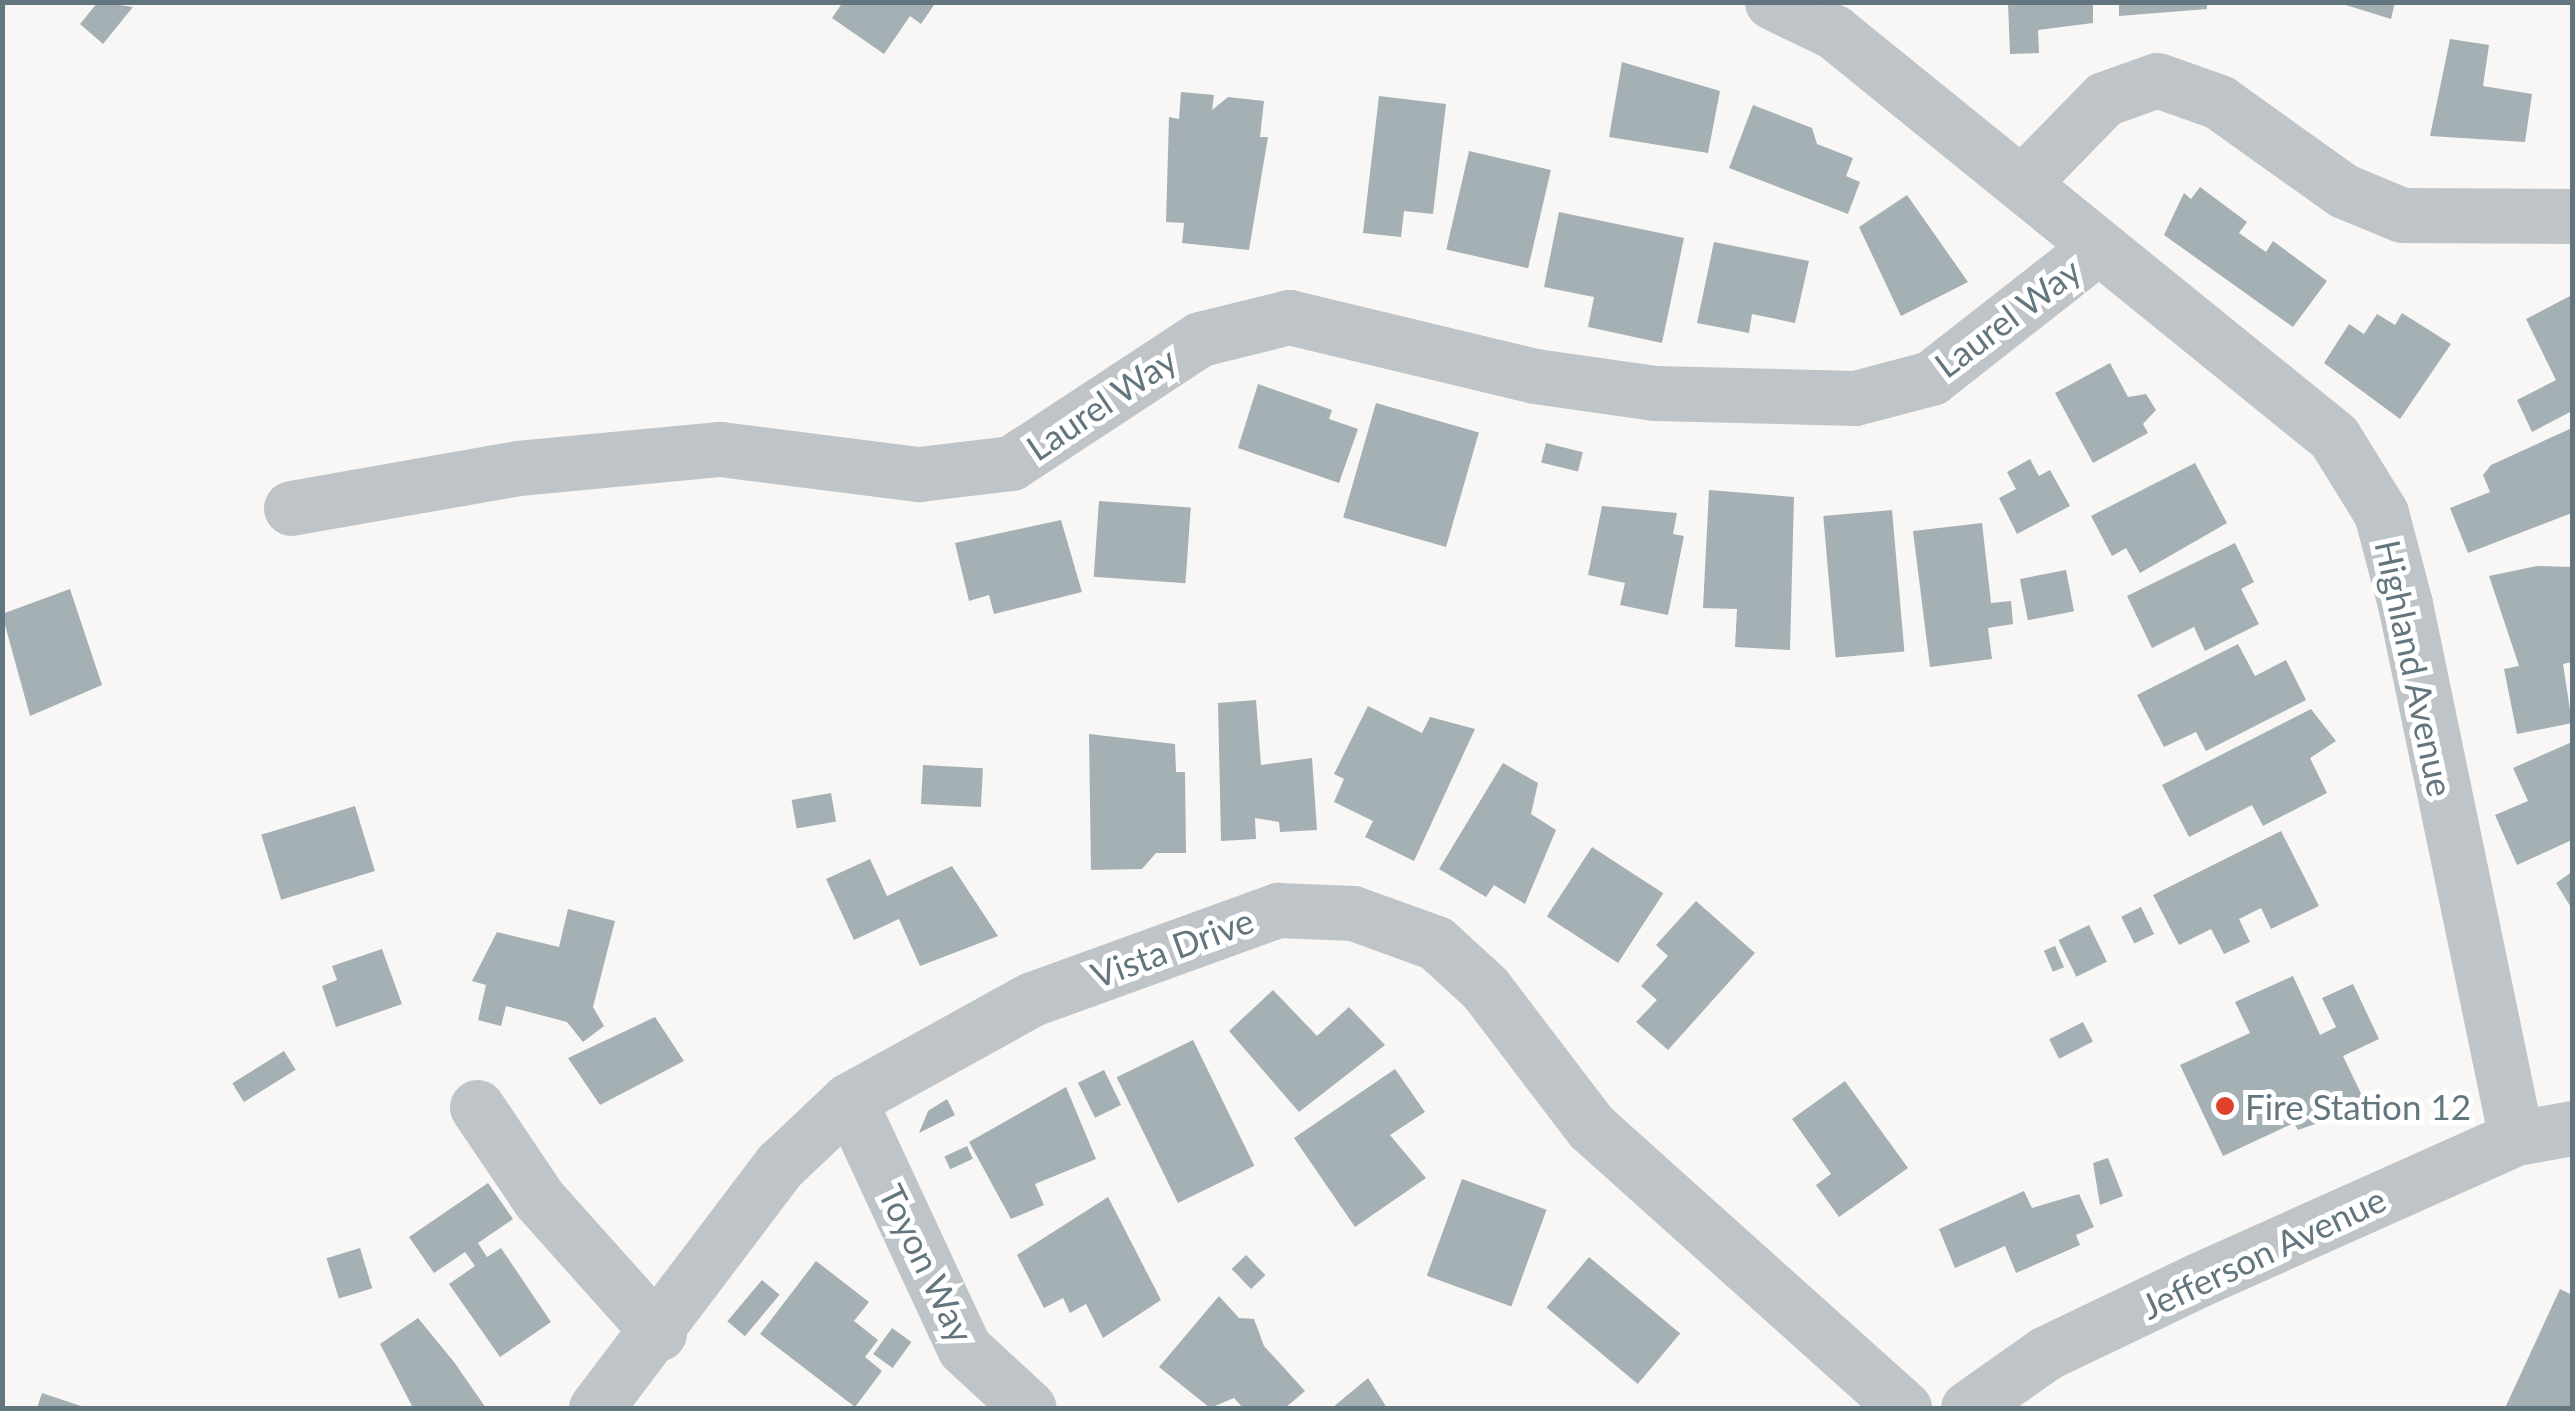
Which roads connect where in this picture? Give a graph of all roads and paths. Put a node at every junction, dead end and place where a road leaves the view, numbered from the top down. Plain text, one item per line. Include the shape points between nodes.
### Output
1 (1772, 2) edge
2 (2025, 180) junction
3 (2572, 216) edge
4 (2098, 246) junction
5 (291, 508) dead end
6 (849, 1100) junction
7 (477, 1108) dead end
8 (2572, 1128) edge
9 (2516, 1138) junction
10 (659, 1332) junction
11 (596, 1408) edge
12 (1030, 1408) edge
13 (1904, 1408) edge
14 (1968, 1408) edge

1 - 2 street, Highland Avenue via 1834,32
2 - 3 street via 2104,100 2157,80 2220,102 2344,191 2402,216
2 - 4 street, Highland Avenue
4 - 5 street, Laurel Way via 1932,378 1855,398 1655,393 1536,376 1289,317 1200,339 1011,464 919,474 720,449 518,468
4 - 9 street, Highland Avenue via 2320,424 2381,513
6 - 10 street, Vista Drive via 780,1165
6 - 12 street, Toyon Way via 964,1348
6 - 13 street, Vista Drive via 1032,999 1217,926 1278,910 1392,922 1436,943 1485,988 1591,1128
7 - 10 street via 539,1198
8 - 9 street, Jefferson Avenue
9 - 14 street, Jefferson Avenue via 2046,1353
10 - 11 street, Vista Drive

